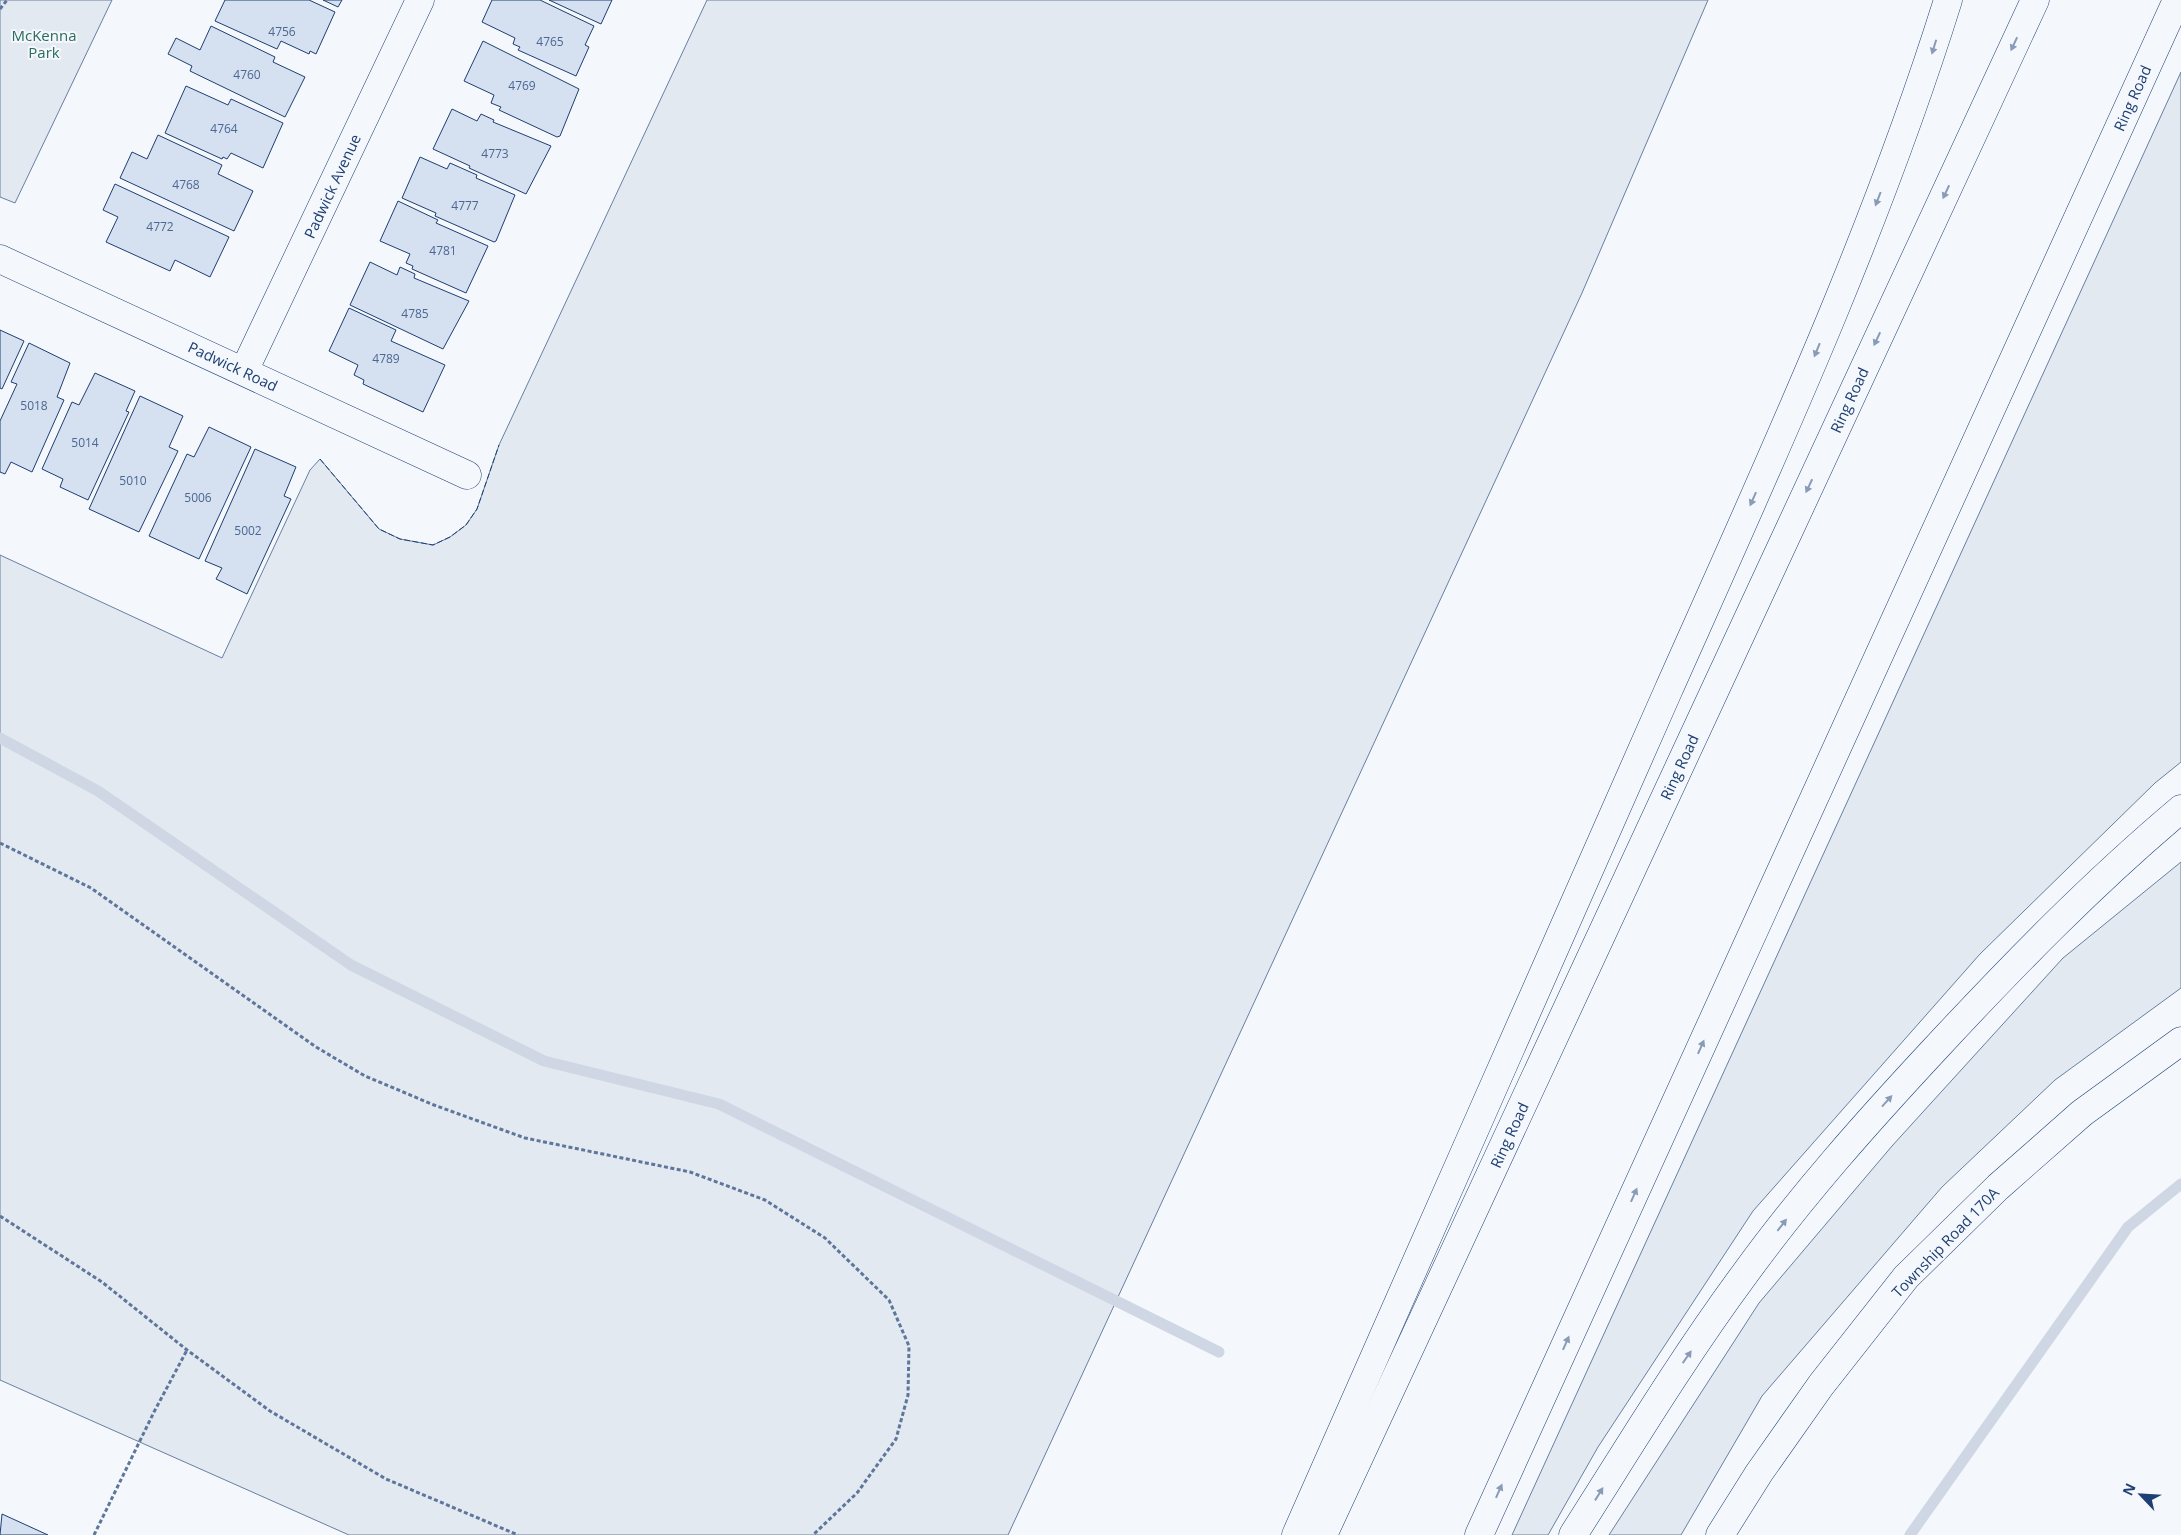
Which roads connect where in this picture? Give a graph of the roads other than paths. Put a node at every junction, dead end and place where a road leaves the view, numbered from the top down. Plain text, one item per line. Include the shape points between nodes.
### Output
1 (420, 0) edge
2 (1948, 0) edge
3 (2035, 0) edge
4 (2177, 0) edge
5 (0, 259) edge
6 (244, 371) junction
7 (467, 475) dead end
8 (2181, 810) edge
9 (2181, 1041) edge
10 (1296, 1535) edge
11 (1323, 1535) edge
12 (1479, 1535) edge
13 (1574, 1535) edge
14 (1720, 1535) edge

1 - 6 main road, Padwick Avenue
2 -> 10 main road via 1924,78 1787,423
3 -> 11 main road, Ring Road
12 -> 4 main road, Ring Road
5 - 6 main road, Padwick Road
6 - 7 main road, Padwick Road
13 -> 8 main road via 1670,1381 1744,1275 1822,1174 1994,985 2066,912
9 - 14 main road, Township Road 170A via 2082,1112 1998,1187 1906,1277 1822,1385 1759,1473

